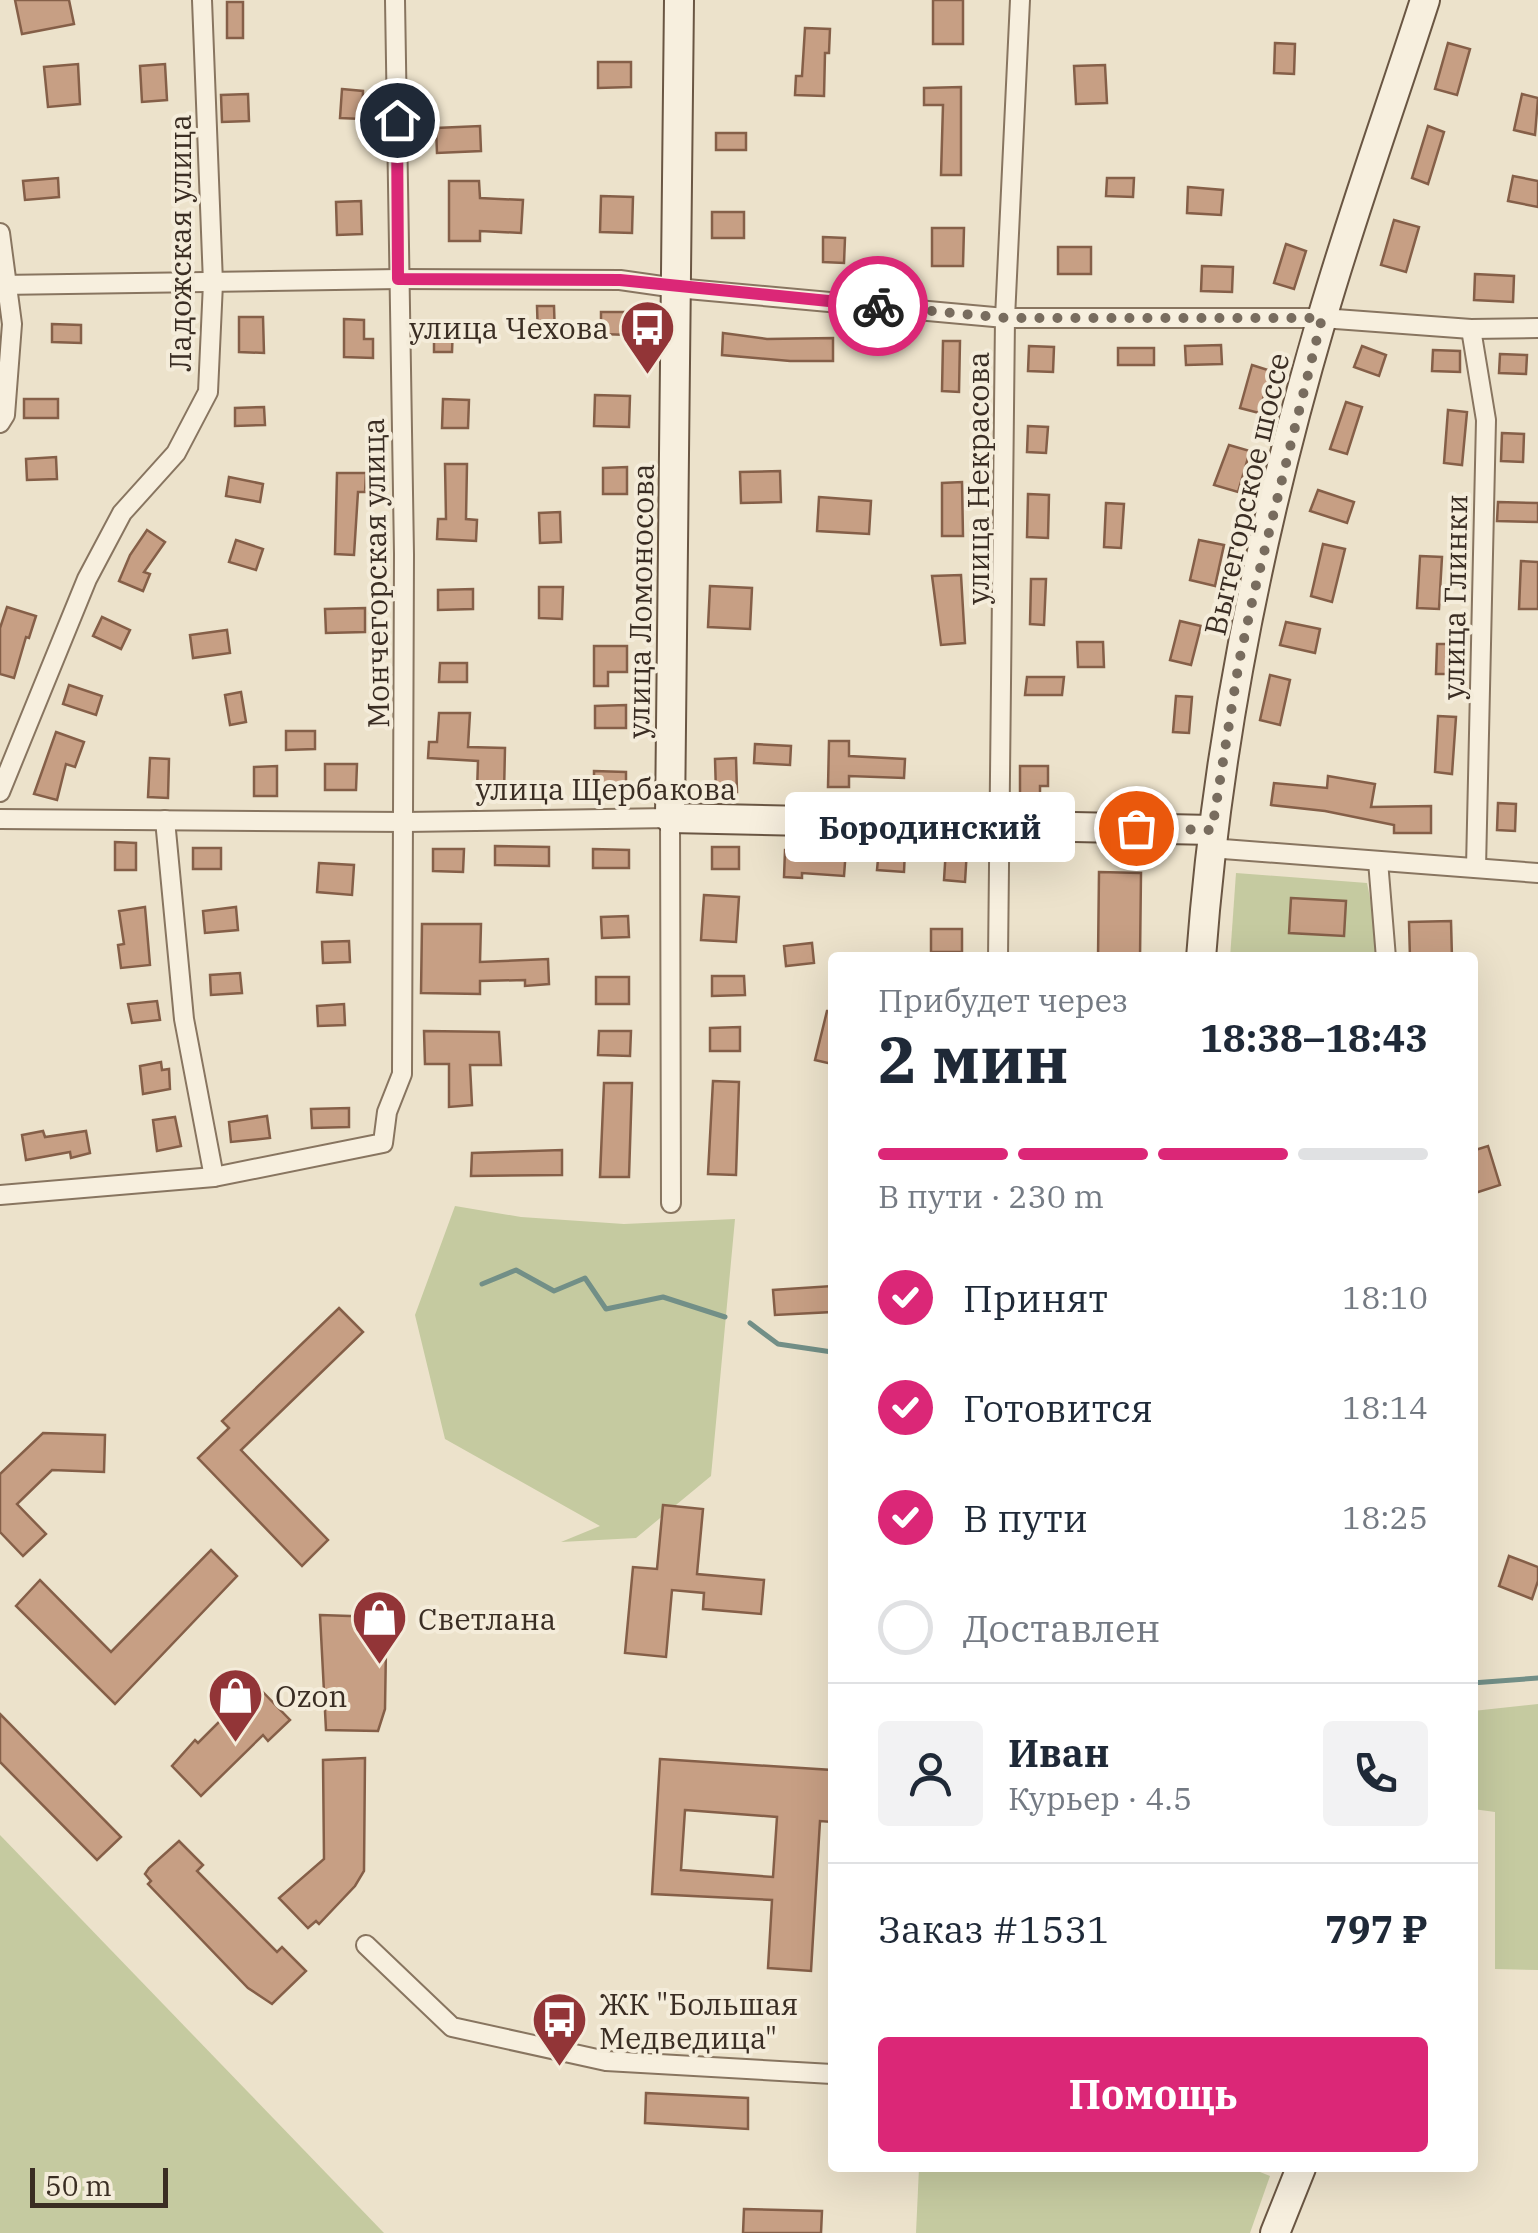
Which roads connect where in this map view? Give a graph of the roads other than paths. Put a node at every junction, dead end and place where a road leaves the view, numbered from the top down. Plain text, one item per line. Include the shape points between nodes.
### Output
1 (202, 0) edge
2 (395, 0) edge
3 (679, 0) edge
4 (1020, 0) edge
5 (1425, 0) edge
6 (0, 234) edge
7 (398, 279) junction
8 (213, 284) junction
9 (3, 285) edge
10 (676, 288) junction
11 (1006, 318) junction
12 (1322, 318) junction
13 (1538, 328) edge
14 (1471, 329) junction
15 (0, 423) edge
16 (0, 792) edge
17 (670, 818) junction
18 (0, 820) edge
19 (165, 820) junction
20 (405, 822) junction
21 (1002, 825) junction
22 (1211, 838) junction
23 (1378, 860) junction
24 (1476, 868) junction
25 (1538, 872) edge
26 (998, 952) edge
27 (1202, 952) edge
28 (1386, 952) edge
29 (214, 1177) junction
30 (0, 1195) edge
31 (672, 1203) dead end
32 (366, 1946) dead end
33 (828, 2074) edge
34 (1297, 2172) edge
35 (1275, 2233) edge

1 - 8 street, Ладожская улица
2 - 7 street, Мончегорская улица
3 - 10 street, улица Ломоносова
4 - 11 street, улица Некрасова
5 - 12 street, Вытегорское шоссе
6 - 9 street
7 - 8 street
7 - 10 street via 620,280
7 - 20 street, Мончегорская улица
8 - 9 street
8 - 16 street, Ладожская улица via 208,392 176,453 122,513 87,579
9 - 15 street via 12,324
10 - 11 street
10 - 17 street, улица Ломоносова
11 - 12 street
11 - 21 street, улица Некрасова
12 - 14 street
12 - 22 street, Вытегорское шоссе via 1250,610
13 - 14 street
14 - 24 street, улица Глинки via 1486,420
17 - 20 street, улица Щербакова
17 - 21 street, улица Щербакова
17 - 31 street, улица Ломоносова
18 - 19 street, улица Щербакова
19 - 20 street, улица Щербакова
19 - 29 street via 184,1019
20 - 29 street, Мончегорская улица via 402,1074 383,1143
21 - 22 street, улица Щербакова
21 - 26 street, улица Некрасова
22 - 23 street, улица Щербакова
22 - 27 street, Вытегорское шоссе
23 - 24 street, улица Щербакова
23 - 28 street
24 - 25 street, улица Щербакова
29 - 30 street
32 - 33 street via 452,2027 606,2061
34 - 35 street

